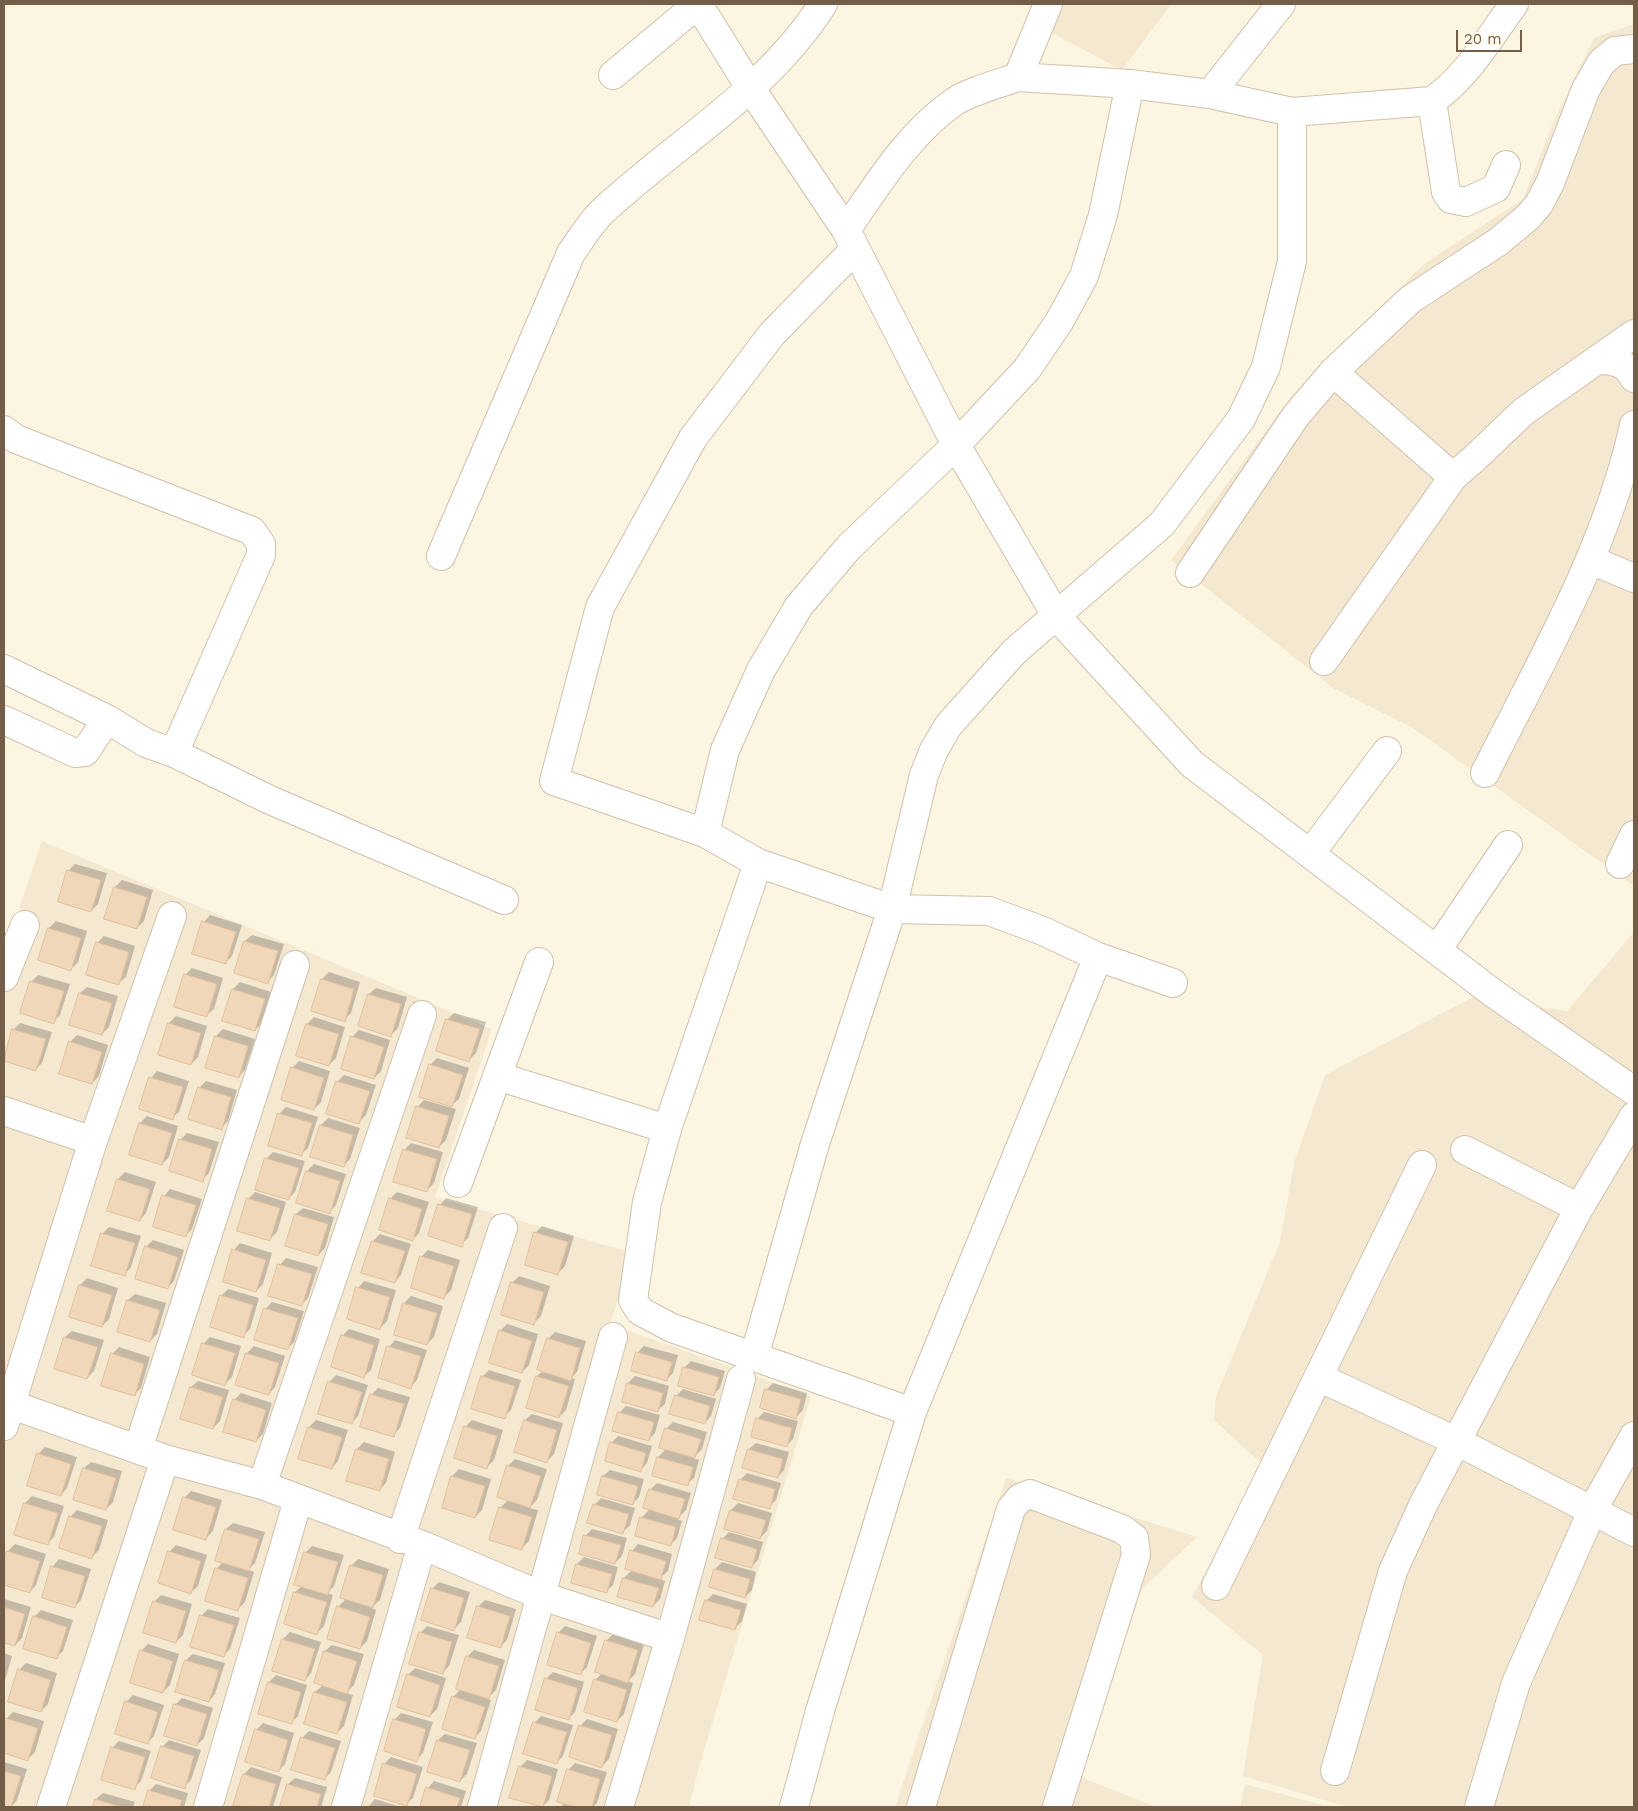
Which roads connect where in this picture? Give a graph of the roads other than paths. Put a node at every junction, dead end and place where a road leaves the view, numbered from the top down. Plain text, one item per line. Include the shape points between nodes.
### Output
1 (698, 4) edge
2 (822, 4) edge
3 (1048, 4) edge
4 (1281, 4) edge
5 (1514, 4) edge
6 (1634, 49) edge
7 (613, 75) dead end
8 (1018, 77) junction
9 (1130, 84) junction
10 (751, 89) junction
11 (1210, 94) junction
12 (1432, 101) junction
13 (1292, 112) junction
14 (1506, 166) dead end
15 (851, 239) junction
16 (1634, 334) edge
17 (1598, 360) junction
18 (1333, 372) junction
19 (1634, 378) edge
20 (1634, 425) edge
21 (4, 430) edge
22 (956, 445) junction
23 (1453, 477) junction
24 (441, 556) dead end
25 (1591, 560) junction
26 (1190, 573) dead end
27 (1634, 578) edge
28 (1057, 618) junction
29 (1324, 662) dead end
30 (4, 669) edge
31 (108, 719) junction
32 (4, 720) edge
33 (1387, 751) dead end
34 (174, 753) junction
35 (1485, 773) dead end
36 (705, 833) junction
37 (1634, 835) edge
38 (1508, 846) dead end
39 (1310, 854) junction
40 (758, 863) junction
41 (1620, 864) dead end
42 (504, 900) dead end
43 (892, 909) junction
44 (172, 916) dead end
45 (25, 925) dead end
46 (1437, 950) junction
47 (1098, 957) junction
48 (539, 962) dead end
49 (295, 965) dead end
50 (4, 977) edge
51 (1173, 983) dead end
52 (422, 1015) dead end
53 (497, 1076) junction
54 (1634, 1091) edge
55 (4, 1111) edge
56 (1634, 1116) edge
57 (667, 1129) junction
58 (93, 1141) junction
59 (1465, 1150) dead end
60 (1422, 1165) dead end
61 (458, 1183) dead end
62 (1579, 1208) junction
63 (504, 1228) dead end
64 (613, 1338) dead end
65 (747, 1368) junction
66 (1318, 1377) junction
67 (6, 1411) edge
68 (912, 1412) junction
69 (1634, 1436) edge
70 (1456, 1442) junction
71 (138, 1449) junction
72 (165, 1459) junction
73 (262, 1485) junction
74 (298, 1500) junction
75 (1593, 1509) junction
76 (1634, 1532) edge
77 (411, 1542) junction
78 (1216, 1586) dead end
79 (542, 1596) junction
80 (670, 1638) junction
81 (1335, 1771) dead end
82 (52, 1807) edge
83 (208, 1807) edge
84 (346, 1807) edge
85 (482, 1807) edge
86 (618, 1807) edge
87 (794, 1807) edge
88 (921, 1807) edge
89 (1057, 1807) edge
90 (1479, 1807) edge

1 - 7 street
1 - 10 street
2 - 10 street via 806,29
3 - 8 street
4 - 11 street
5 - 12 street via 1466,70 1449,90
6 - 18 street via 1615,51 1601,63 1586,89 1550,183 1528,218 1498,242 1411,299
8 - 9 street
8 - 15 street via 955,101 907,144
9 - 11 street
9 - 22 street via 1103,215 1084,276 1059,322 1026,370
10 - 15 street
10 - 24 street via 602,212 571,253
11 - 13 street
12 - 13 street
12 - 14 street via 1446,192 1451,199 1466,202 1496,188
13 - 28 street via 1292,261 1266,367 1241,418 1162,524
15 - 22 street
15 - 36 street via 772,334 693,438 600,607 554,781
16 - 17 street
17 - 19 street via 1614,360
17 - 23 street via 1523,412
18 - 23 street
18 - 26 street via 1295,418
20 - 25 street via 1608,515
21 - 34 street via 16,439 252,531 260,544 261,555
22 - 28 street
22 - 36 street via 849,547 799,606 761,670 724,750
23 - 29 street
25 - 27 street
25 - 35 street
28 - 39 street via 1192,764
28 - 43 street via 1014,652 948,726 934,750 924,775
30 - 31 street
31 - 32 street via 85,752 75,753
31 - 34 street via 146,742
33 - 39 street
34 - 42 street via 270,800
36 - 40 street
37 - 41 street
38 - 46 street
39 - 46 street
40 - 43 street
40 - 57 street
43 - 47 street via 989,911 1043,931
43 - 65 street via 814,1144
44 - 58 street
45 - 50 street
46 - 54 street
47 - 51 street
47 - 68 street
48 - 53 street
49 - 71 street
52 - 73 street
53 - 57 street
53 - 61 street
55 - 58 street
56 - 62 street
57 - 65 street via 648,1202 633,1300 640,1311
58 - 67 street
59 - 62 street
60 - 66 street
62 - 70 street
63 - 77 street
64 - 79 street
65 - 68 street
65 - 80 street
66 - 70 street
66 - 78 street
67 - 71 street
68 - 87 street via 820,1711
69 - 75 street
70 - 75 street
70 - 81 street via 1392,1571
71 - 72 street
72 - 73 street
72 - 82 street
73 - 74 street
74 - 77 street
74 - 83 street
75 - 76 street
75 - 90 street via 1516,1684
77 - 79 street
77 - 84 street
79 - 80 street
79 - 85 street
80 - 86 street
88 - 89 street via 1011,1509 1020,1498 1030,1494 1122,1529 1134,1538 1136,1555

